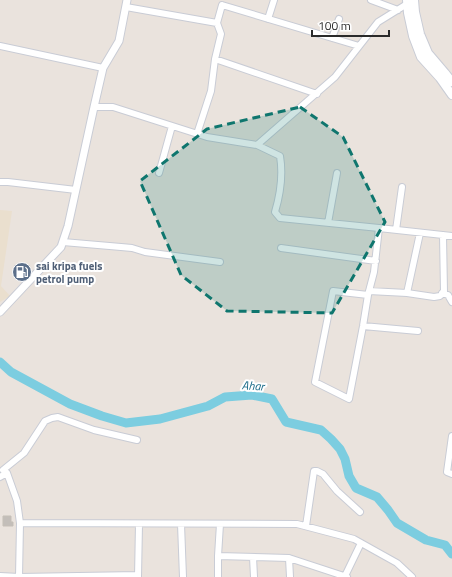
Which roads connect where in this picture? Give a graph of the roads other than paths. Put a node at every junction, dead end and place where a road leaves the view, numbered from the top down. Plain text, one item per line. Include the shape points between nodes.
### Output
1 (274, 0) edge
2 (371, 0) edge
3 (411, 2) edge
4 (126, 4) edge
5 (398, 10) junction
6 (268, 19) junction
7 (339, 19) dead end
8 (217, 23) junction
9 (332, 38) junction
10 (0, 46) edge
11 (359, 46) junction
12 (215, 59) junction
13 (103, 68) junction
14 (452, 82) edge
15 (317, 94) junction
16 (452, 95) edge
17 (94, 107) junction
18 (172, 126) junction
19 (197, 134) junction
20 (257, 145) junction
21 (159, 173) dead end
22 (337, 173) dead end
23 (0, 182) edge
24 (402, 186) dead end
25 (76, 190) junction
26 (328, 223) junction
27 (379, 228) junction
28 (396, 230) junction
29 (420, 232) junction
30 (443, 235) junction
31 (452, 236) edge
32 (63, 242) junction
33 (281, 248) dead end
34 (376, 261) junction
35 (220, 262) dead end
36 (368, 293) junction
37 (407, 293) junction
38 (442, 293) junction
39 (452, 302) edge
40 (0, 312) edge
41 (364, 326) junction
42 (418, 332) dead end
43 (452, 436) edge
44 (137, 440) dead end
45 (4, 470) edge
46 (452, 474) edge
47 (0, 477) edge
48 (360, 512) dead end
49 (20, 523) junction
50 (139, 524) junction
51 (181, 524) junction
52 (220, 524) junction
53 (306, 526) junction
54 (361, 543) junction
55 (218, 556) junction
56 (254, 557) junction
57 (289, 558) junction
58 (0, 576) edge
59 (90, 576) edge
60 (138, 576) edge
61 (19, 577) edge
62 (183, 577) edge
63 (218, 577) edge
64 (254, 577) edge
65 (290, 577) edge
66 (346, 577) edge
67 (412, 577) edge

1 - 6 street
2 - 5 street
3 - 5 street
3 - 14 main road via 428,53
3 - 16 main road via 408,13 421,57
4 - 8 street
4 - 13 street via 119,41
5 - 11 street via 378,22
6 - 8 street via 222,5
6 - 9 street
7 - 9 street
8 - 12 street via 221,34
9 - 11 street
10 - 13 street
11 - 15 street via 335,77
12 - 15 street
12 - 19 street via 211,91
13 - 17 street
15 - 20 street
17 - 18 street via 113,107
17 - 25 street
18 - 19 street
18 - 21 street
19 - 20 street
20 - 26 street via 280,156 281,171 275,212 280,218
22 - 26 street
23 - 25 street
24 - 28 street
25 - 32 street
26 - 27 street
27 - 28 street
27 - 34 street
28 - 29 street
29 - 30 street
29 - 37 street
30 - 31 street
30 - 38 street
32 - 35 street via 132,248
32 - 40 street
33 - 34 street
34 - 36 street
36 - 37 street
36 - 41 street
36 - 41 street via 333,291 315,382 349,399
37 - 38 street via 434,297
38 - 39 street via 448,295
41 - 42 street
43 - 46 street via 447,472
44 - 45 street via 52,418 45,421 24,453
45 - 47 street
45 - 49 street via 17,501
48 - 53 street via 323,474 314,471
49 - 50 street
49 - 61 street
50 - 51 street
50 - 60 street
51 - 52 street
51 - 62 street
52 - 53 street
52 - 55 street
53 - 54 street
54 - 66 street
54 - 67 street via 397,563
55 - 56 street
55 - 63 street
56 - 57 street
56 - 64 street
57 - 65 street
57 - 66 street
58 - 61 street
59 - 60 street
59 - 61 street

